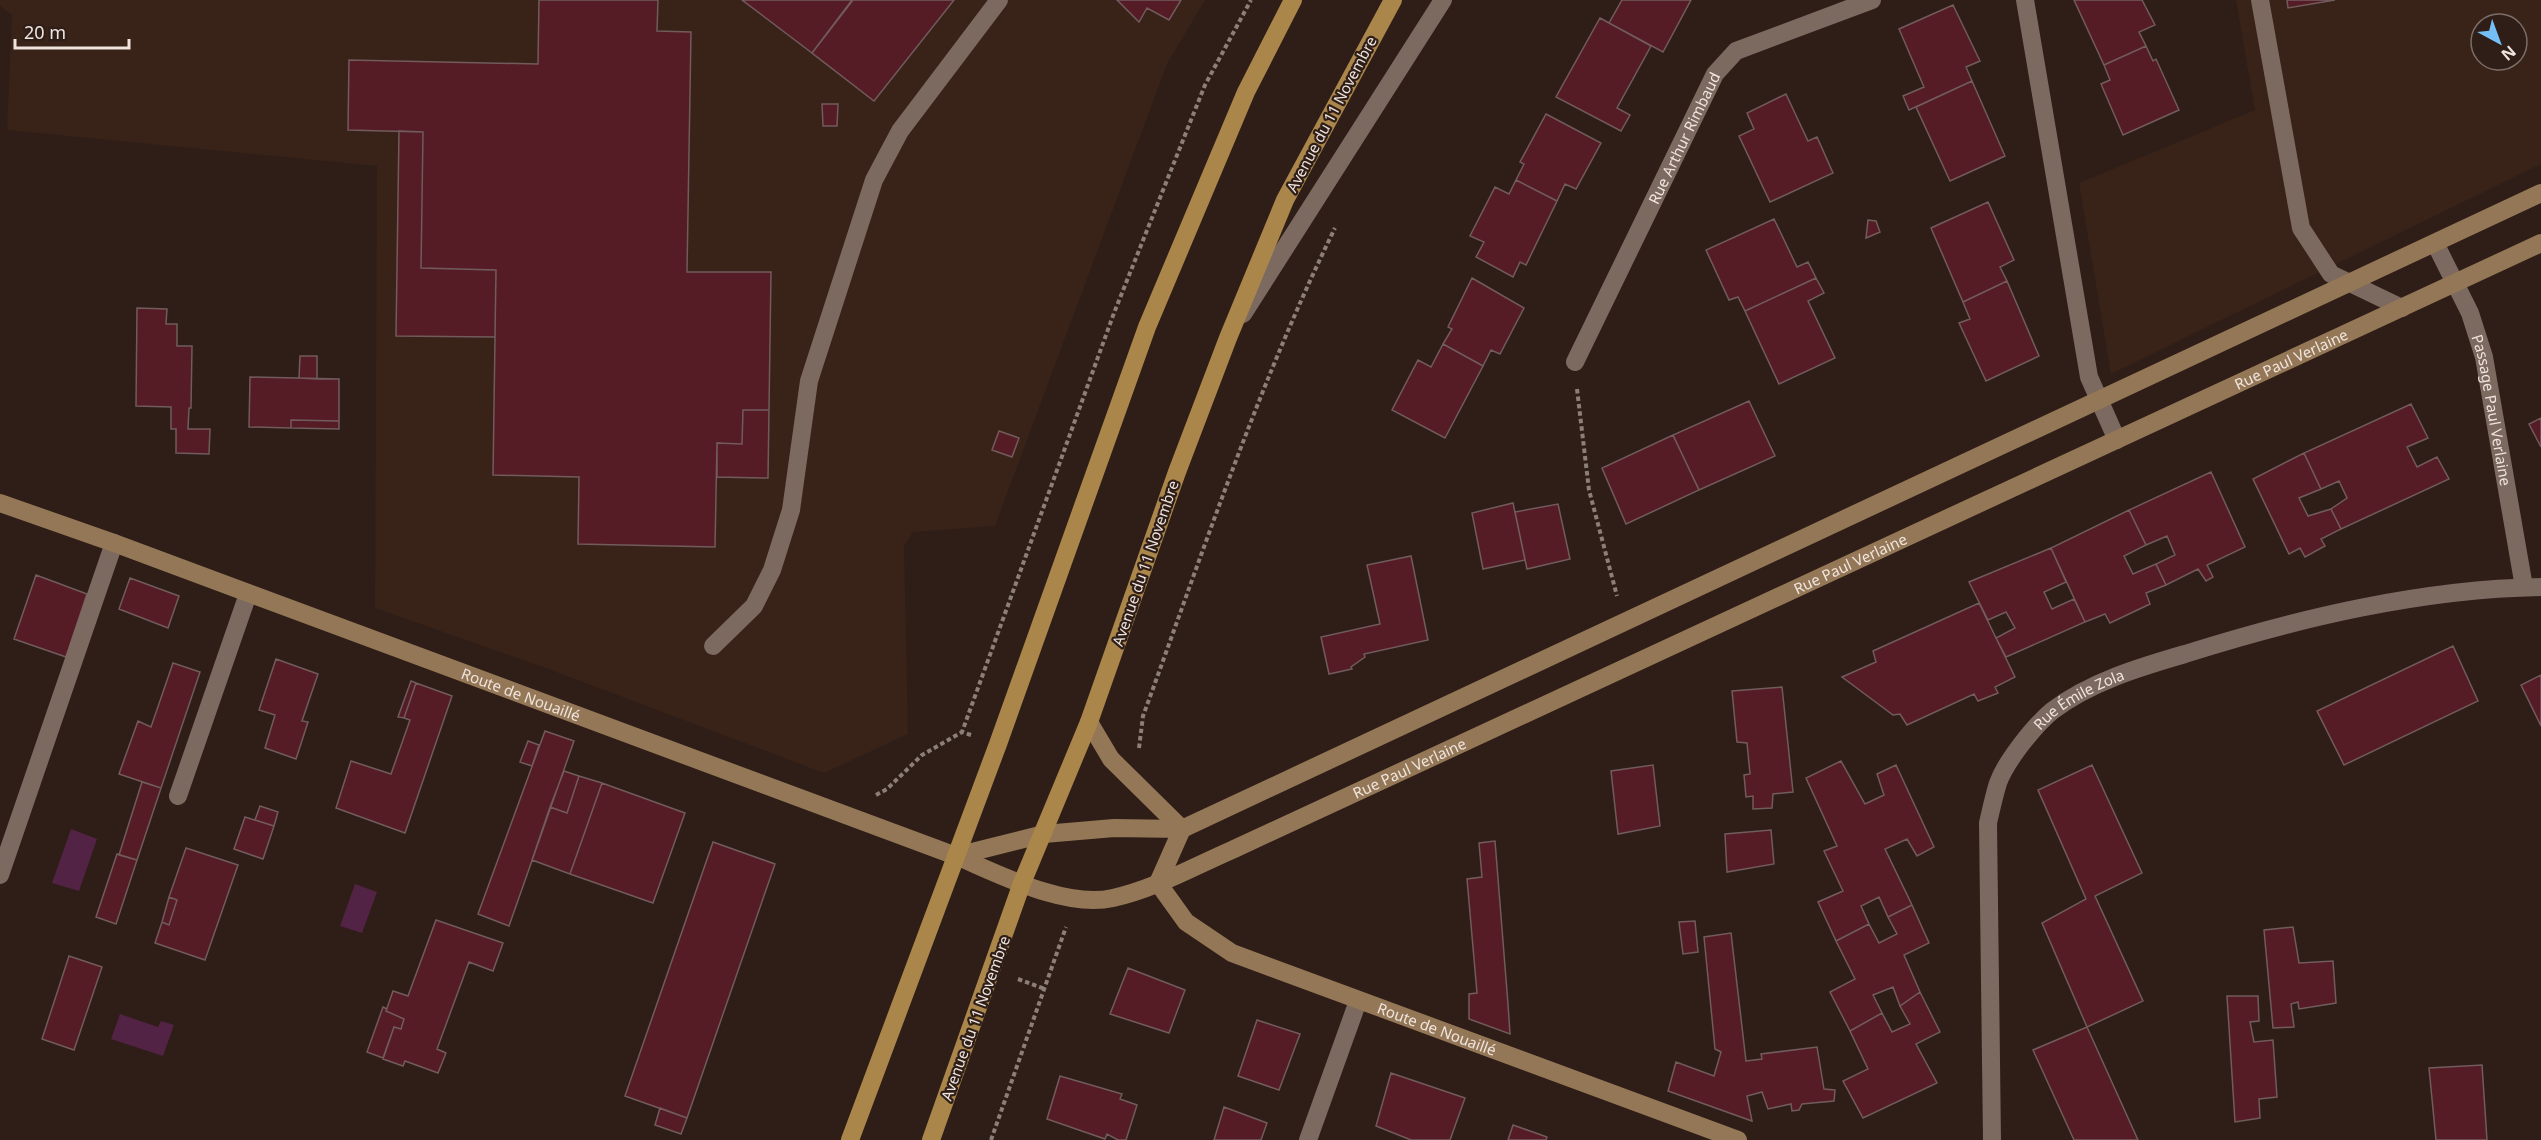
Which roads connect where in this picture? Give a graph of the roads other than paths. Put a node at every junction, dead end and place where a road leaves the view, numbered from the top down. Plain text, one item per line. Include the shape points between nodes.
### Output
1 (999, 0) edge
2 (1293, 0) edge
3 (1392, 0) edge
4 (1443, 0) edge
5 (1872, 0) edge
6 (2025, 0) edge
7 (2260, 0) edge
8 (2541, 193) edge
9 (2435, 243) junction
10 (2541, 243) edge
11 (2351, 283) junction
12 (2455, 283) junction
13 (2402, 308) junction
14 (1228, 338) junction
15 (1575, 362) road end
16 (2098, 400) junction
17 (2117, 440) junction
18 (0, 503) edge
19 (114, 543) junction
20 (2533, 587) edge
21 (248, 594) junction
22 (713, 646) dead end
23 (1089, 722) junction
24 (178, 796) dead end
25 (1182, 829) junction
26 (1044, 834) junction
27 (956, 856) junction
28 (0, 875) edge
29 (1022, 883) junction
30 (1158, 883) junction
31 (1358, 1001) junction
32 (850, 1140) edge
33 (931, 1140) edge
34 (1308, 1140) edge
35 (1738, 1140) edge
36 (1992, 1140) edge

1 - 22 street via 900,131 874,180 809,381 791,510 772,570 754,606
2 - 27 main road via 1246,92 1147,327
3 - 14 main road, Avenue du 11 Novembre via 1285,200
4 - 14 street
5 - 15 street, Rue Arthur Rimbaud via 1736,51 1715,74
6 - 16 street via 2084,357
7 - 11 street via 2301,228 2331,274
8 - 9 street
9 - 11 street
9 - 12 street, Passage Paul Verlaine
10 - 12 street, Rue Paul Verlaine
11 - 13 street
11 - 16 street
12 - 13 street, Rue Paul Verlaine
12 - 20 street, Passage Paul Verlaine via 2470,313 2484,357
13 - 17 street, Rue Paul Verlaine
14 - 23 main road, Avenue du 11 Novembre
16 - 17 street
16 - 25 street
17 - 30 street, Rue Paul Verlaine
18 - 19 street, Route de Nouaillé
19 - 21 street, Route de Nouaillé
19 - 28 street
20 - 36 street, Rue Émile Zola via 2371,607 2256,632 2137,668 2052,711 2025,740 1999,781 1988,823
21 - 24 street
21 - 27 street, Route de Nouaillé
23 - 25 street via 1111,759
23 - 26 main road, Avenue du 11 Novembre
25 - 26 street via 1114,828
25 - 30 street
26 - 27 street
26 - 29 main road, Avenue du 11 Novembre
27 - 29 street, Rue Paul Verlaine
27 - 32 main road
29 - 30 street, Rue Paul Verlaine via 1072,907
29 - 33 main road, Avenue du 11 Novembre
30 - 31 street, Route de Nouaillé via 1186,922 1218,945
31 - 34 street
31 - 35 street, Route de Nouaillé

